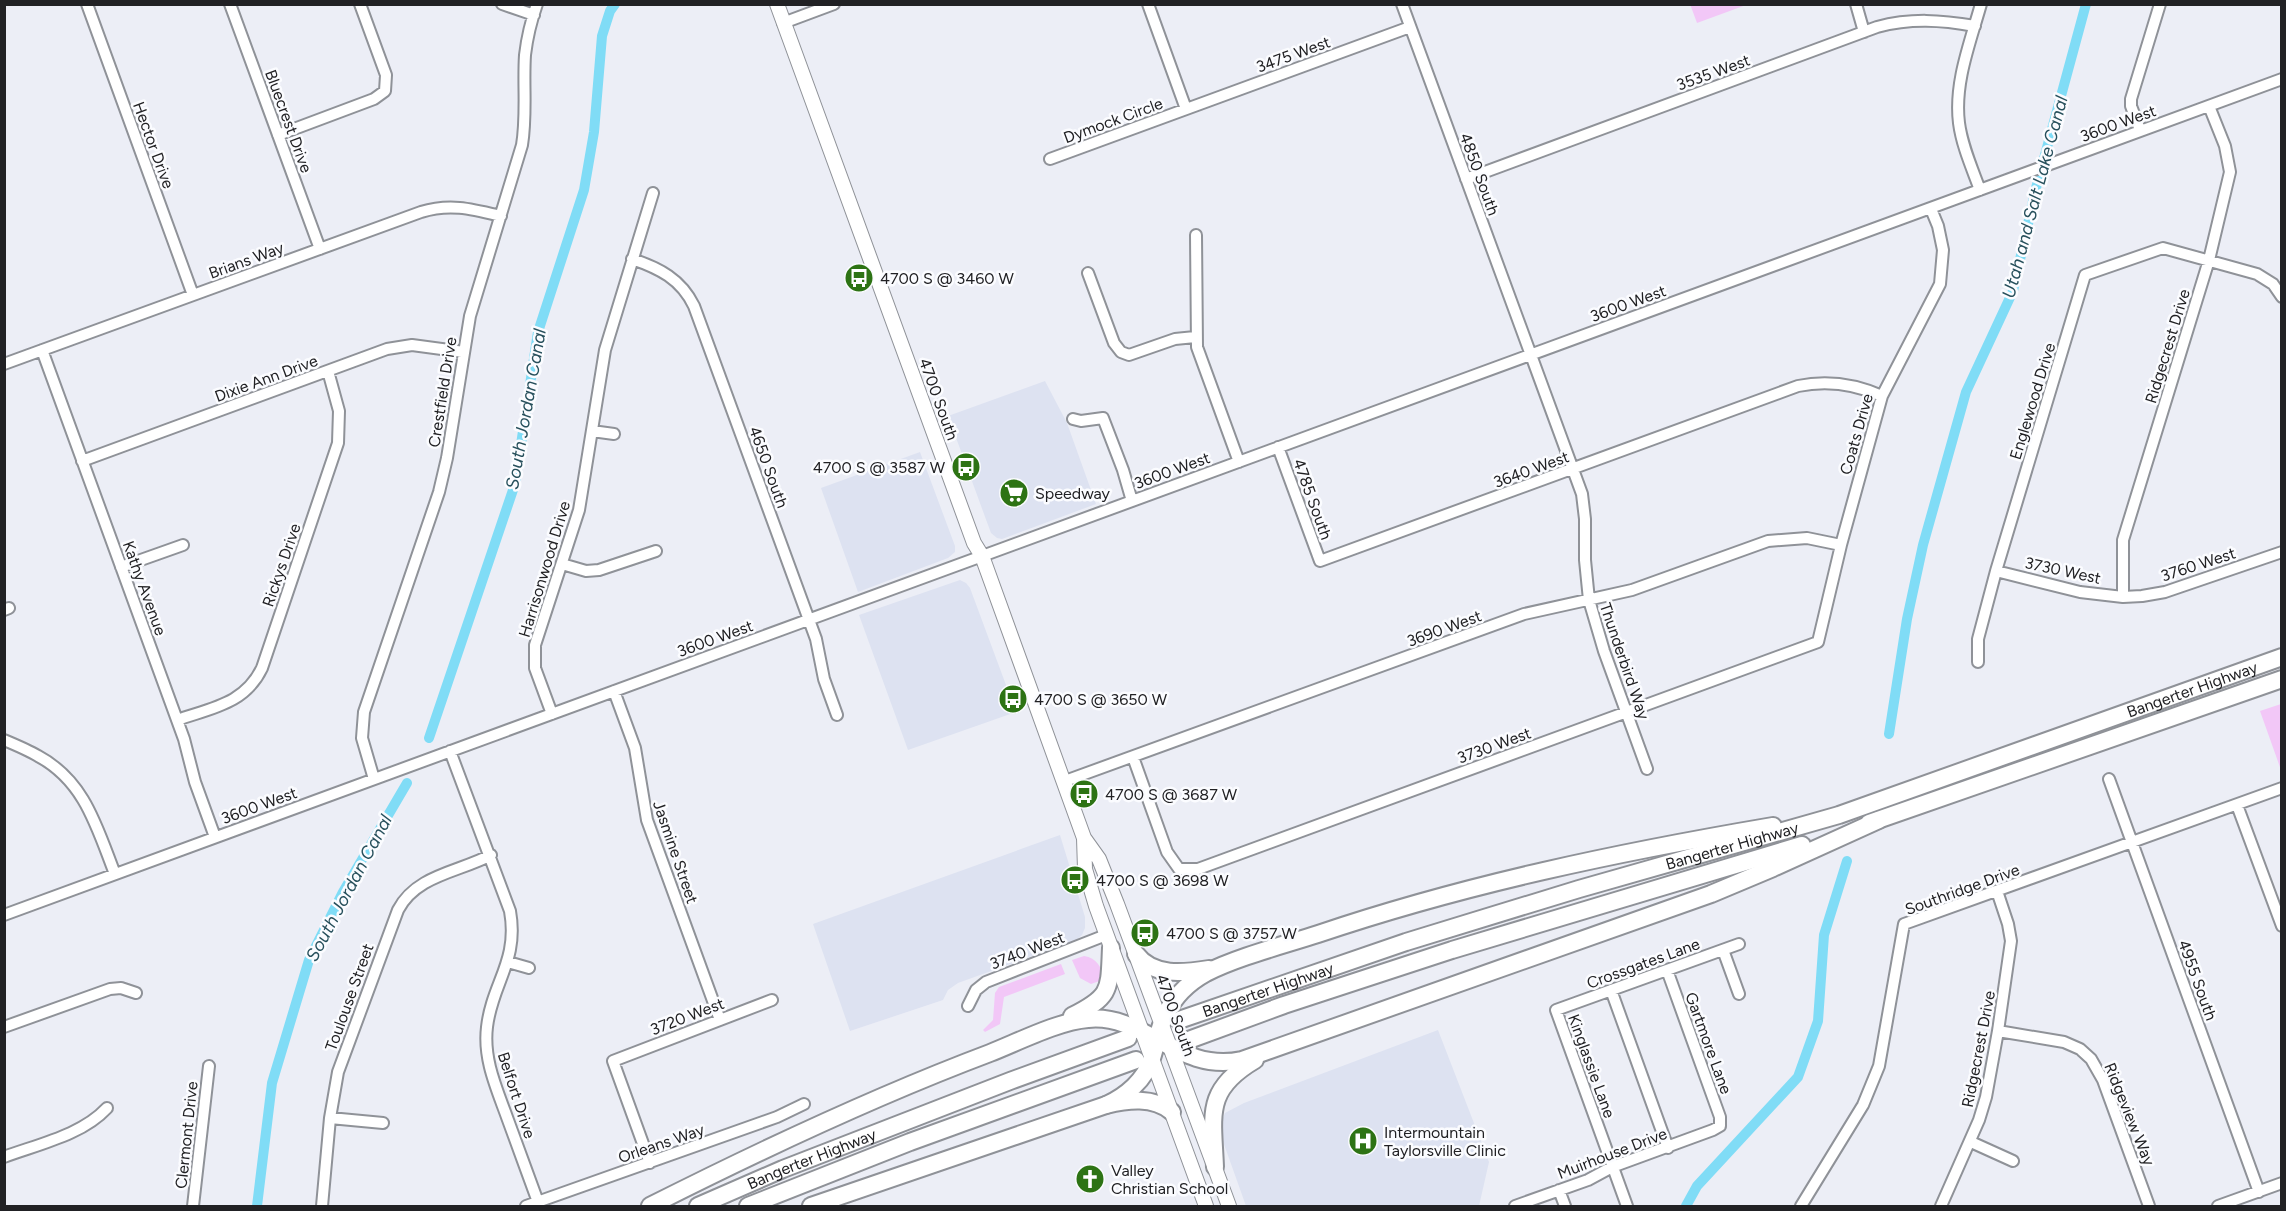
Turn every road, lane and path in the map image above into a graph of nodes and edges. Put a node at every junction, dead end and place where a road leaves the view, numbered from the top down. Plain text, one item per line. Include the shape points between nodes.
1 (87, 4) edge
2 (230, 4) edge
3 (360, 4) edge
4 (502, 4) edge
5 (777, 4) edge
6 (834, 4) edge
7 (1148, 4) edge
8 (1402, 4) edge
9 (1856, 4) edge
10 (1981, 4) edge
11 (2160, 4) edge
12 (535, 10) edge
13 (783, 23) junction
14 (1975, 26) junction
15 (1410, 27) junction
16 (1864, 32) junction
17 (2282, 79) edge
18 (2209, 106) junction
19 (1186, 109) junction
20 (2140, 130) junction
21 (278, 135) junction
22 (1050, 159) dead end
23 (1466, 179) junction
24 (1980, 190) junction
25 (653, 194) dead end
26 (1931, 209) junction
27 (501, 216) junction
28 (1196, 235) dead end
29 (320, 249) junction
30 (632, 260) junction
31 (2209, 260) junction
32 (1088, 273) dead end
33 (193, 295) junction
34 (2282, 297) edge
35 (1195, 337) junction
36 (42, 350) junction
37 (464, 352) junction
38 (1530, 355) junction
39 (4, 364) edge
40 (328, 371) junction
41 (1882, 396) junction
42 (1073, 419) dead end
43 (592, 431) junction
44 (614, 434) dead end
45 (1278, 447) junction
46 (82, 461) junction
47 (1239, 462) junction
48 (1572, 470) junction
49 (1132, 501) junction
50 (183, 545) dead end
51 (1841, 545) junction
52 (656, 551) dead end
53 (2282, 552) edge
54 (982, 556) junction
55 (1320, 561) joint
56 (562, 564) junction
57 (121, 567) junction
58 (1996, 571) junction
59 (2123, 597) junction
60 (1589, 600) junction
61 (809, 619) junction
62 (1818, 642) joint
63 (2282, 657) edge
64 (1978, 662) dead end
65 (2282, 679) edge
66 (614, 691) junction
67 (1626, 713) junction
68 (552, 714) junction
69 (837, 715) dead end
70 (177, 720) junction
71 (4, 740) edge
72 (450, 751) junction
73 (1133, 758) junction
74 (1647, 769) dead end
75 (374, 779) junction
76 (2109, 779) dead end
77 (1065, 782) junction
78 (2282, 788) edge
79 (2237, 805) junction
80 (1839, 815) junction
81 (1879, 820) junction
82 (215, 837) junction
83 (1084, 838) junction
84 (2132, 843) junction
85 (491, 855) junction
86 (115, 874) junction
87 (1997, 891) junction
88 (4, 915) edge
89 (2282, 926) edge
90 (1109, 942) junction
91 (1739, 944) dead end
92 (1722, 950) junction
93 (1136, 954) junction
94 (508, 962) junction
95 (1224, 966) junction
96 (529, 968) dead end
97 (1667, 970) junction
98 (1611, 990) junction
99 (136, 993) dead end
100 (1739, 994) dead end
101 (772, 1000) dead end
102 (968, 1006) dead end
103 (1556, 1010) joint
104 (720, 1020) junction
105 (1179, 1020) dead end
106 (1162, 1023) junction
107 (4, 1028) edge
108 (1998, 1031) junction
109 (1042, 1033) junction
110 (1157, 1040) junction
111 (1273, 1050) junction
112 (1144, 1059) junction
113 (209, 1066) dead end
114 (804, 1104) dead end
115 (1106, 1105) junction
116 (107, 1108) dead end
117 (1172, 1112) junction
118 (330, 1118) junction
119 (383, 1123) dead end
120 (1720, 1126) joint
121 (1971, 1142) junction
122 (1668, 1148) junction
123 (4, 1156) edge
124 (2013, 1161) dead end
125 (650, 1163) junction
126 (1215, 1167) junction
127 (1612, 1167) junction
128 (2282, 1184) edge
129 (1559, 1190) junction
130 (2259, 1192) junction
131 (538, 1202) junction
132 (193, 1206) edge
133 (322, 1206) edge
134 (526, 1206) edge
135 (650, 1206) edge
136 (699, 1206) edge
137 (748, 1206) edge
138 (811, 1206) edge
139 (1206, 1206) edge
140 (1229, 1206) edge
141 (1515, 1206) edge
142 (1565, 1206) edge
143 (1627, 1206) edge
144 (1801, 1206) edge
145 (1941, 1206) edge
146 (2149, 1206) edge
147 (2218, 1206) edge

1 - 33 street, Hector Drive
2 - 21 street, Bluecrest Drive
3 - 21 street via 386,75 385,91 374,99
4 - 12 street
5 - 13 main road, 4700 South
6 - 13 street
7 - 19 street
8 - 15 street, 4850 South
9 - 16 street
10 - 14 street
11 - 20 street via 2131,99
12 - 27 street, Crestfield Drive via 525,55 524,133
13 - 54 main road, 4700 South
14 - 16 street, 3535 West via 1916,20
14 - 24 street via 1961,76 1958,106 1965,150
15 - 19 street, 3475 West
15 - 23 street, 4850 South
16 - 23 street, 3535 West
17 - 18 street, 3600 West
18 - 20 street, 3600 West
18 - 31 street, Ridgecrest Drive via 2225,146 2230,172
19 - 22 street, Dymock Circle
20 - 24 street, 3600 West
21 - 29 street, Bluecrest Drive
23 - 38 street, 4850 South
24 - 26 street, 3600 West
25 - 30 street, Harrisonwood Drive
26 - 38 street, 3600 West
26 - 41 street, Coats Drive via 1943,250 1940,284
27 - 29 street, Brians Way via 463,207 435,208
27 - 37 street, Crestfield Drive via 470,316
28 - 35 street
29 - 33 street, Brians Way
30 - 43 street, Harrisonwood Drive via 608,339
30 - 61 street, 4650 South via 666,273 690,298
31 - 34 street via 2257,274 2273,284
31 - 58 street, Englewood Drive via 2163,248 2085,275
31 - 59 street, Ridgecrest Drive via 2123,540
32 - 35 street via 1121,352 1129,355 1175,339
33 - 36 street, Brians Way
35 - 47 street
36 - 39 street, Brians Way
36 - 46 street, Kathy Avenue
37 - 40 street, Dixie Ann Drive via 404,346
37 - 75 street, Crestfield Drive via 439,492 364,712 362,738
38 - 45 street, 3600 West
38 - 48 street, Thunderbird Way
40 - 46 street, Dixie Ann Drive
40 - 70 street, Rickys Drive via 339,411 338,443 262,668 252,686 237,698
41 - 48 street, 3640 West via 1847,385 1798,386
41 - 51 street, Coats Drive
42 - 49 street via 1103,418
43 - 44 street
43 - 56 street, Harrisonwood Drive via 579,510
45 - 47 street, 3600 West
45 - 55 street, 4785 South
46 - 57 street, Kathy Avenue
47 - 49 street, 3600 West
48 - 55 street, 3640 West
48 - 60 street, Thunderbird Way via 1582,494
49 - 54 street, 3600 West
50 - 57 street
51 - 60 street, 3690 West via 1807,538 1768,541 1646,585
51 - 62 street, Coats Drive
52 - 56 street via 599,570 586,571
53 - 59 street, 3760 West via 2165,592
54 - 61 street, 3600 West
54 - 77 main road, 4700 South
56 - 68 street, Harrisonwood Drive via 534,652
57 - 70 street, Kathy Avenue
58 - 59 street, 3730 West via 2080,592
58 - 64 street, Englewood Drive via 1978,639
60 - 67 street, Thunderbird Way
60 - 73 street, 3690 West via 1524,614
61 - 66 street, 3600 West
61 - 69 street, 4650 South
62 - 67 street, 3730 West
63 - 80 highway, Bangerter Highway
65 - 81 highway, Bangerter Highway
66 - 68 street, 3600 West
66 - 104 street, Jasmine Street via 635,748 648,820
67 - 73 street, 3730 West via 1198,869 1179,869 1167,852
67 - 74 street, Thunderbird Way
68 - 72 street, 3600 West
70 - 82 street, Kathy Avenue
71 - 86 street via 39,756 73,784 91,811
72 - 75 street, 3600 West
72 - 85 street, Belfort Drive
73 - 77 street, 3690 West
75 - 82 street, 3600 West
76 - 84 street, 4955 South
77 - 83 main road, 4700 South
78 - 79 street, Southridge Drive
79 - 84 street, Southridge Drive
79 - 89 street
80 - 95 highway via 1657,847 1471,889 1376,915
80 - 105 highway, Bangerter Highway via 1417,938
81 - 110 highway, Bangerter Highway
81 - 111 highway via 1711,894
82 - 86 street, 3600 West
83 - 90 main road, 4700 South via 1087,880
83 - 93 main road, 4700 South via 1102,867
84 - 87 street, Southridge Drive
84 - 130 street, 4955 South
85 - 94 street, Belfort Drive via 512,919
85 - 118 street, Toulouse Street via 423,883 401,904 344,1049
86 - 88 street, 3600 West
87 - 108 street, Ridgecrest Drive via 2011,941
87 - 144 street, Southridge Drive via 1904,924 1880,1066 1863,1105
90 - 102 street, 3740 West via 986,982 976,990
90 - 109 highway via 1108,985 1100,1000
90 - 110 main road, 4700 South
91 - 92 street, Crossgates Lane
92 - 97 street, Crossgates Lane
92 - 100 street
93 - 95 highway via 1145,964 1160,970 1193,971
93 - 106 main road, 4700 South
94 - 96 street
94 - 131 street, Belfort Drive via 489,1017 487,1057
95 - 106 highway via 1182,991
97 - 98 street, Crossgates Lane
97 - 120 street, Gartmore Lane
98 - 103 street, Crossgates Lane
98 - 122 street
99 - 107 street via 110,989
101 - 104 street, 3720 West
103 - 127 street, Kinglassie Lane
104 - 125 street, 3720 West via 613,1060
106 - 110 highway
108 - 121 street, Ridgecrest Drive via 1986,1096
108 - 146 street, Ridgeview Way via 2064,1042 2091,1059 2103,1080
109 - 110 highway via 1096,1018 1121,1022
109 - 135 highway via 849,1110
110 - 111 highway via 1196,1059 1215,1062 1233,1062
110 - 112 highway
110 - 126 main road, 4700 South
110 - 136 highway, Bangerter Highway via 1010,1081 783,1169
111 - 126 highway via 1240,1070 1218,1095 1213,1109
112 - 115 highway via 1143,1076
112 - 117 main road
112 - 137 highway, Bangerter Highway via 910,1142
113 - 132 street, Clermont Drive
114 - 125 street, Orleans Way
115 - 117 highway via 1152,1102
115 - 138 highway
116 - 123 street via 83,1127
117 - 139 main road
118 - 119 street
118 - 133 street, Toulouse Street
120 - 122 street, Muirhouse Drive
121 - 124 street
121 - 145 street, Ridgecrest Drive
122 - 127 street, Muirhouse Drive
125 - 131 street, Orleans Way
126 - 140 main road, 4700 South
127 - 129 street, Muirhouse Drive
127 - 143 street, Kinglassie Lane
128 - 130 street
129 - 141 street, Muirhouse Drive
129 - 142 street
130 - 147 street
131 - 134 street, Orleans Way

